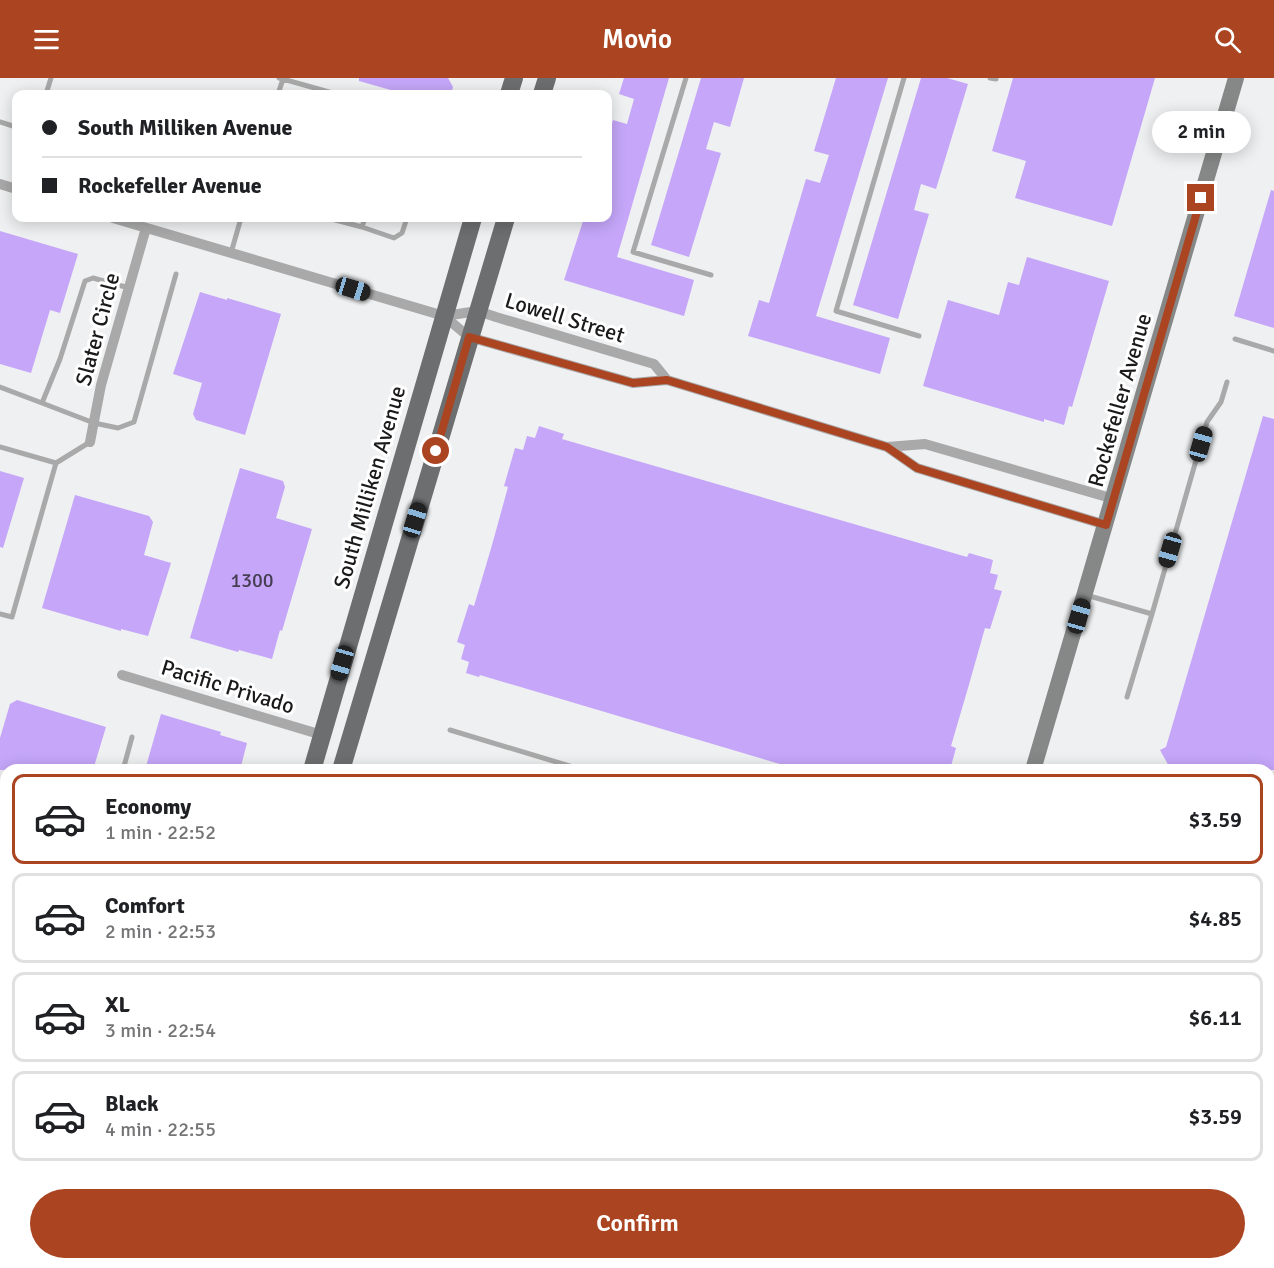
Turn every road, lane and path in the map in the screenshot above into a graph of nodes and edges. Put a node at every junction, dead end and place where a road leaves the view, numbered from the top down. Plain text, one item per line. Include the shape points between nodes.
1 (686, 78) edge
2 (904, 78) edge
3 (1236, 78) edge
4 (281, 79) edge
5 (321, 90) edge
6 (126, 222) edge
7 (241, 222) edge
8 (343, 222) edge
9 (364, 222) edge
10 (406, 222) edge
11 (472, 222) edge
12 (505, 222) edge
13 (362, 227) junction
14 (146, 228) junction
15 (231, 253) junction
16 (176, 274) dead end
17 (711, 275) dead end
18 (129, 288) junction
19 (478, 311) junction
20 (444, 316) junction
21 (919, 336) dead end
22 (469, 337) junction
23 (1235, 339) dead end
24 (1274, 351) edge
25 (667, 380) junction
26 (1227, 382) dead end
27 (0, 387) edge
28 (42, 403) junction
29 (94, 423) junction
30 (90, 442) joint
31 (0, 447) edge
32 (887, 447) junction
33 (56, 463) junction
34 (1114, 499) junction
35 (1106, 525) junction
36 (1085, 595) junction
37 (0, 614) edge
38 (1152, 614) junction
39 (122, 675) dead end
40 (1127, 697) dead end
41 (450, 730) dead end
42 (322, 735) junction
43 (132, 737) dead end
44 (125, 764) edge
45 (314, 764) edge
46 (343, 764) edge
47 (563, 764) edge
48 (1035, 764) edge

1 - 17 lane via 633,252
2 - 21 lane via 836,311
3 - 34 street, Rockefeller Avenue
4 - 5 lane
6 - 14 street, Lowell Street
7 - 15 lane
8 - 13 lane
9 - 13 lane
10 - 13 lane via 402,233 394,238
11 - 20 main road, South Milliken Avenue
12 - 19 main road
14 - 15 street, Lowell Street
14 - 18 street, Slater Circle
15 - 20 street, Lowell Street
16 - 29 lane via 134,422 118,428
18 - 28 lane via 93,278 86,281
18 - 29 street, Slater Circle via 100,385
19 - 20 street, Lowell Street
19 - 22 main road
19 - 25 street, Lowell Street via 654,364
20 - 22 street, Lowell Street
20 - 42 main road, South Milliken Avenue
22 - 25 street, Lowell Street via 633,383
22 - 46 main road
23 - 24 lane
25 - 32 street, Lowell Street
26 - 38 lane via 1221,402 1207,422
27 - 28 lane
28 - 29 lane
29 - 30 street, Slater Circle
30 - 33 lane
31 - 33 lane
32 - 34 street, Lowell Street via 925,444
32 - 35 street, Lowell Street via 917,468
33 - 37 lane via 12,617
34 - 35 street, Rockefeller Avenue
35 - 36 street, Rockefeller Avenue
36 - 38 lane
36 - 48 street, Rockefeller Avenue
38 - 40 lane
39 - 42 street, Pacific Privado
41 - 47 lane
42 - 45 main road, South Milliken Avenue
43 - 44 lane

